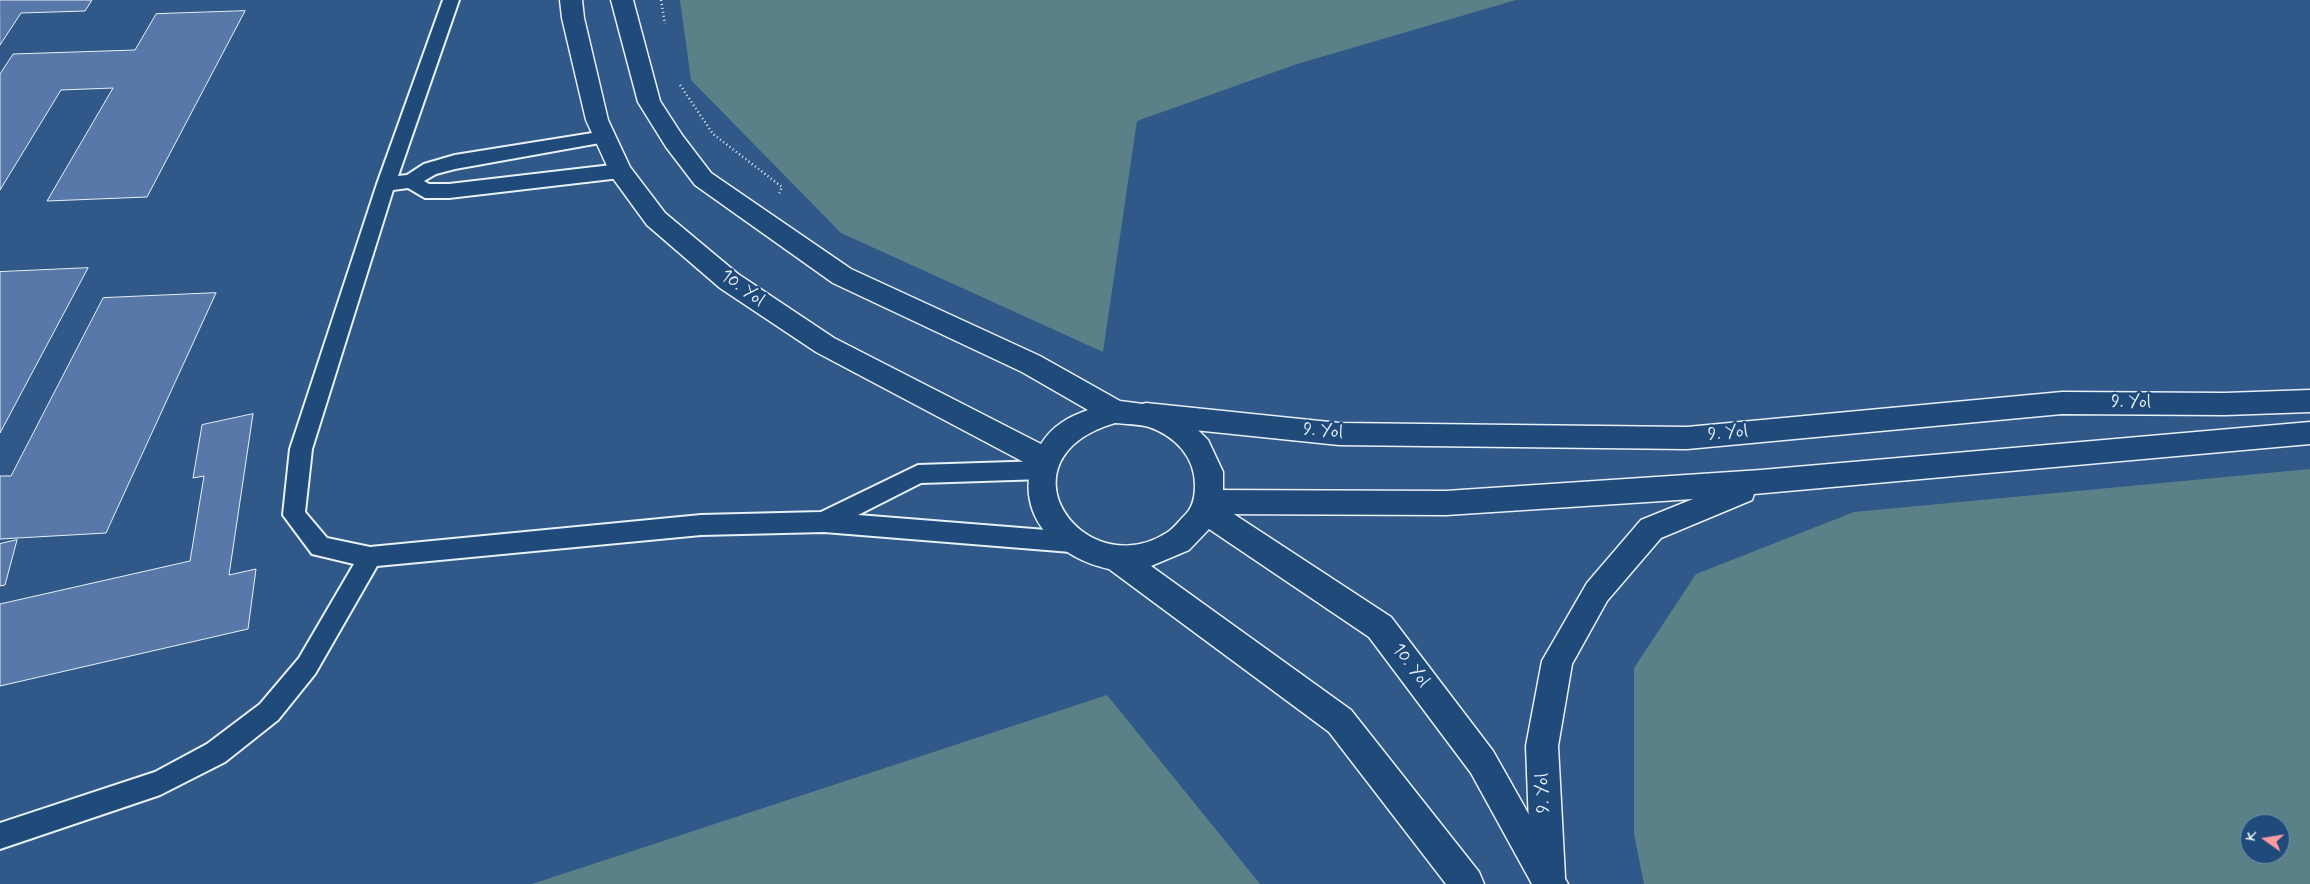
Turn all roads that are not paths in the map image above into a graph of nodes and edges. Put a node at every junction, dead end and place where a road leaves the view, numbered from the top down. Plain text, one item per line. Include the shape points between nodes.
1 (451, 0) edge
2 (572, 0) edge
3 (622, 0) edge
4 (605, 138) junction
5 (620, 172) junction
6 (412, 182) junction
7 (386, 184) junction
8 (2310, 401) edge
9 (1115, 412) junction
10 (1146, 414) junction
11 (2310, 433) edge
12 (1045, 465) junction
13 (1761, 482) junction
14 (1207, 506) junction
15 (824, 522) junction
16 (1071, 542) junction
17 (370, 557) junction
18 (1117, 558) junction
19 (0, 836) edge
20 (1549, 881) edge
21 (1467, 884) edge

1 - 7 lane
2 - 4 street, 10. Yol via 573,18
3 - 9 street via 649,102 703,179 842,276 1031,364
4 - 5 street, 10. Yol
4 - 6 lane via 455,162 430,169
5 - 6 lane via 449,191 425,191
5 - 12 street, 10. Yol via 656,220 729,281 825,345
6 - 7 lane
7 - 17 lane via 301,449 294,515 320,547
8 - 10 street, 9. Yol via 2225,404 2062,402 1687,438 1338,434
9 - 10 street
9 - 12 street via 1074,428 1057,443
10 - 14 street via 1170,422 1191,437 1205,456 1210,479
11 - 13 street, 9. Yol
12 - 15 lane via 918,474
12 - 16 street via 1041,489 1045,509 1055,527
13 - 14 street, 9. Yol via 1446,502
13 - 20 street, 9. Yol via 1651,529 1597,592 1557,661 1542,746
14 - 18 street via 1191,531 1170,547 1144,556
14 - 20 street, 10. Yol via 1380,627 1482,762
15 - 16 lane
15 - 17 lane via 701,525
16 - 18 street via 1093,553
17 - 19 lane via 307,666 269,712 216,753 160,783
18 - 21 street via 1340,721

